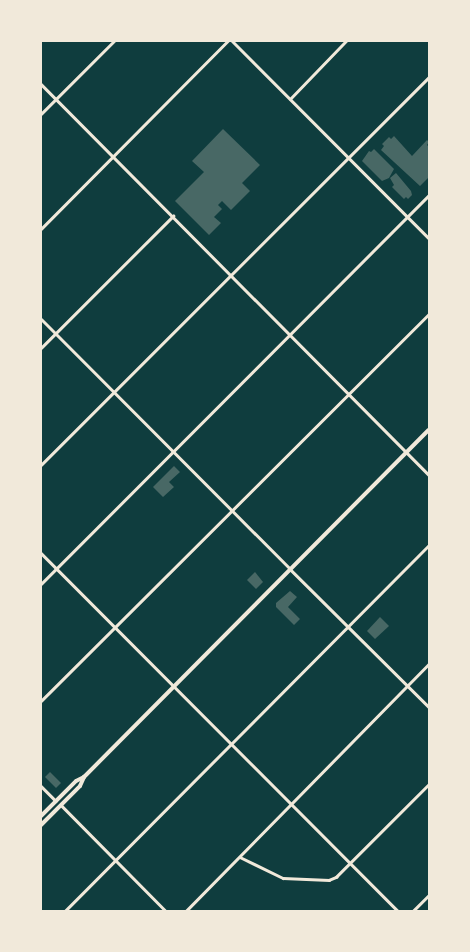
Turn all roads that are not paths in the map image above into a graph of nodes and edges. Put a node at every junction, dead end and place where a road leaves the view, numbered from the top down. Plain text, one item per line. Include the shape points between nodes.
1 (114, 41) edge
2 (228, 41) edge
3 (232, 41) edge
4 (346, 41) edge
5 (429, 77) edge
6 (41, 84) edge
7 (57, 99) junction
8 (290, 99) junction
9 (41, 114) edge
10 (114, 156) junction
11 (348, 158) junction
12 (429, 195) edge
13 (173, 216) junction
14 (407, 217) junction
15 (41, 230) edge
16 (429, 239) edge
17 (232, 275) junction
18 (429, 314) edge
19 (41, 319) edge
20 (56, 334) junction
21 (290, 334) junction
22 (41, 348) edge
23 (114, 392) junction
24 (348, 394) junction
25 (429, 430) edge
26 (172, 452) junction
27 (406, 453) junction
28 (41, 466) edge
29 (429, 475) edge
30 (231, 510) junction
31 (429, 544) edge
32 (41, 554) edge
33 (56, 569) junction
34 (290, 569) junction
35 (41, 584) edge
36 (347, 626) junction
37 (115, 628) junction
38 (429, 664) edge
39 (407, 686) junction
40 (173, 687) junction
41 (41, 701) edge
42 (429, 707) edge
43 (231, 744) junction
44 (84, 777) junction
45 (429, 784) edge
46 (41, 786) edge
47 (56, 800) junction
48 (61, 805) junction
49 (292, 805) junction
50 (41, 816) edge
51 (41, 825) edge
52 (240, 857) junction
53 (115, 860) junction
54 (350, 863) junction
55 (429, 895) edge
56 (65, 911) edge
57 (166, 911) edge
58 (186, 911) edge
59 (398, 911) edge
60 (413, 911) edge

1 - 7 street
2 - 10 street
3 - 8 street
4 - 8 street
5 - 11 street
6 - 7 street
7 - 9 street
7 - 10 street
8 - 11 street
10 - 13 street
10 - 15 street
11 - 14 street
11 - 17 street
12 - 14 street
13 - 17 street
13 - 20 street
14 - 16 street
14 - 21 street
17 - 21 street
17 - 23 street
18 - 24 street
19 - 20 street
20 - 22 street
20 - 23 street
21 - 24 street
21 - 26 street
23 - 26 street
23 - 28 street
24 - 27 street
24 - 30 street
25 - 27 main road
26 - 30 street
26 - 33 street
27 - 29 street
27 - 34 main road
30 - 34 street
30 - 37 street
31 - 36 street
32 - 33 street
33 - 35 street
33 - 37 street
34 - 36 street
34 - 40 main road
36 - 39 street
36 - 43 street
37 - 40 street
37 - 41 street
38 - 39 street
39 - 42 street
39 - 49 street
40 - 43 street
40 - 44 main road
43 - 49 street
43 - 53 street
44 - 47 main road
44 - 48 main road via 80,786
45 - 54 street
46 - 47 street
47 - 50 main road
48 - 51 main road
48 - 53 street
49 - 52 street
49 - 54 street
52 - 54 street via 273,875 310,880 329,880
52 - 58 street
53 - 56 street
53 - 57 street
54 - 59 street
55 - 60 street

